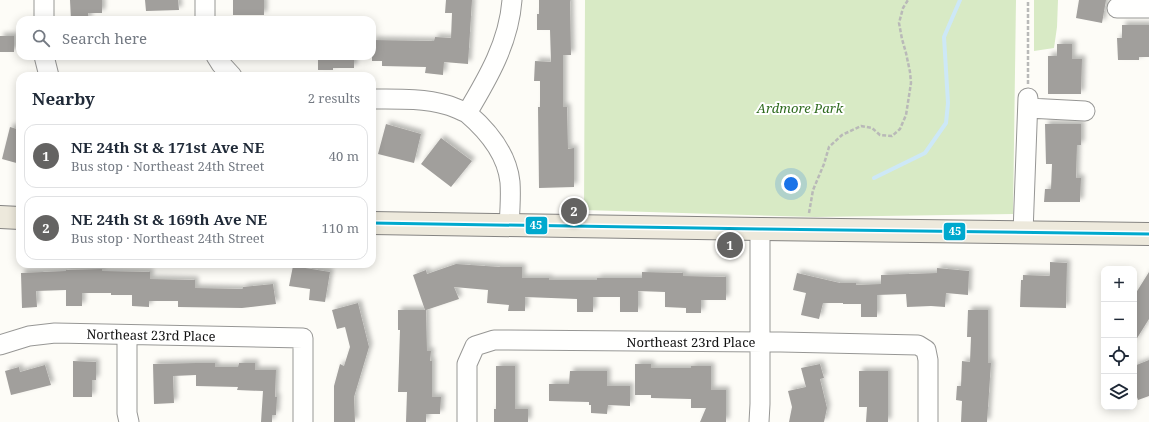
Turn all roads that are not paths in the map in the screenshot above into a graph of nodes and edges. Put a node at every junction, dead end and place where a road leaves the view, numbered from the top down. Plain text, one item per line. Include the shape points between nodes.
1 (44, 0) edge
2 (205, 0) edge
3 (512, 0) edge
4 (1117, 8) dead end
5 (1149, 8) edge
6 (44, 16) edge
7 (205, 16) edge
8 (45, 60) edge
9 (218, 60) edge
10 (48, 72) edge
11 (228, 72) edge
12 (376, 99) edge
13 (1085, 110) dead end
14 (467, 113) junction
15 (0, 217) edge
16 (16, 218) edge
17 (376, 223) edge
18 (509, 225) junction
19 (760, 229) junction
20 (1023, 232) junction
21 (1149, 234) edge
22 (127, 335) junction
23 (760, 342) junction
24 (0, 345) edge
25 (129, 422) edge
26 (303, 422) edge
27 (467, 422) edge
28 (759, 422) edge
29 (928, 422) edge

1 - 6 street
2 - 7 street
3 - 14 street via 511,15 500,49
4 - 5 street
8 - 10 street
9 - 11 street
12 - 14 street via 428,101 446,104
13 - 20 street via 1028,103
14 - 18 street via 490,137 508,168
15 - 16 main road
17 - 18 main road
18 - 19 main road
19 - 20 main road
19 - 23 street
20 - 21 main road
22 - 24 street, Northeast 23rd Place via 55,333 29,336
22 - 25 street
22 - 26 street, Northeast 23rd Place via 304,338
23 - 27 street, Northeast 23rd Place via 470,340 467,364
23 - 28 street
23 - 29 street, Northeast 23rd Place via 931,346 928,366

